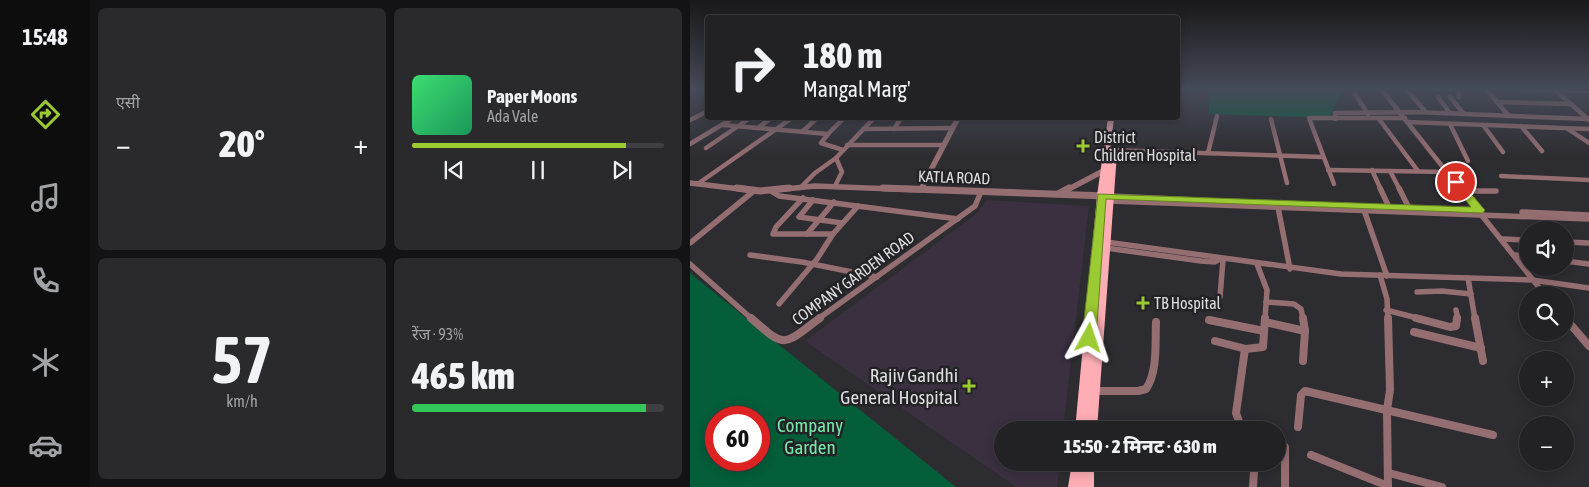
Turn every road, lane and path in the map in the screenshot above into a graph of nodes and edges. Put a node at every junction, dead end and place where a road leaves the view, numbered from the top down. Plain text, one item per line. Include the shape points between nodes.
1 (705, 112) edge
2 (1399, 112) junction
3 (1426, 112) joint
4 (1507, 112) edge
5 (1450, 113) joint
6 (1368, 114) joint
7 (1464, 114) joint
8 (1217, 116) dead end
9 (1510, 116) junction
10 (1271, 119) dead end
11 (1335, 119) junction
12 (1379, 119) junction
13 (690, 120) edge
14 (730, 120) edge
15 (747, 120) edge
16 (768, 120) edge
17 (789, 120) edge
18 (815, 120) edge
19 (842, 120) edge
20 (872, 120) edge
21 (900, 120) edge
22 (957, 120) edge
23 (1111, 120) edge
24 (1116, 120) edge
25 (1406, 120) junction
26 (1589, 120) edge
27 (1450, 124) junction
28 (723, 125) junction
29 (1483, 125) junction
30 (1521, 126) junction
31 (738, 127) junction
32 (758, 128) junction
33 (952, 128) junction
34 (1567, 128) junction
35 (863, 129) junction
36 (894, 129) junction
37 (1589, 129) edge
38 (776, 130) junction
39 (803, 131) junction
40 (828, 134) junction
41 (1589, 143) edge
42 (690, 144) edge
43 (848, 145) junction
44 (943, 145) junction
45 (706, 148) dead end
46 (842, 150) junction
47 (1110, 150) junction
48 (1542, 151) dead end
49 (1503, 152) dead end
50 (1208, 153) junction
51 (1281, 155) junction
52 (1323, 157) junction
53 (836, 158) junction
54 (1468, 161) dead end
55 (1105, 170) junction
56 (1328, 170) junction
57 (1372, 170) junction
58 (1390, 171) junction
59 (1418, 171) junction
60 (1448, 172) junction
61 (1501, 176) dead end
62 (1589, 180) edge
63 (690, 183) edge
64 (1287, 183) dead end
65 (699, 184) junction
66 (1334, 184) dead end
67 (835, 186) junction
68 (799, 187) junction
69 (843, 189) junction
70 (755, 190) junction
71 (771, 190) junction
72 (924, 191) junction
73 (1464, 191) junction
74 (1496, 191) dead end
75 (981, 193) junction
76 (1055, 195) junction
77 (803, 198) junction
78 (1106, 198) junction
79 (813, 200) junction
80 (1168, 201) junction
81 (834, 202) junction
82 (858, 206) junction
83 (1278, 207) junction
84 (1389, 207) junction
85 (1409, 208) junction
86 (1364, 210) junction
87 (1481, 212) junction
88 (1589, 215) edge
89 (958, 219) junction
90 (1589, 219) edge
91 (819, 220) junction
92 (842, 223) junction
93 (807, 234) junction
94 (833, 234) junction
95 (1502, 239) junction
96 (1519, 240) edge
97 (1574, 242) edge
98 (690, 243) edge
99 (1589, 243) edge
100 (1106, 245) junction
101 (750, 255) dead end
102 (1514, 255) junction
103 (1519, 255) edge
104 (1222, 260) junction
105 (1574, 262) edge
106 (690, 264) edge
107 (1257, 264) junction
108 (1589, 264) edge
109 (812, 266) junction
110 (1290, 269) junction
111 (1383, 276) junction
112 (877, 278) junction
113 (1468, 278) junction
114 (1532, 280) junction
115 (1537, 286) edge
116 (1589, 288) edge
117 (1417, 292) dead end
118 (1471, 294) junction
119 (1220, 297) dead end
120 (1266, 302) junction
121 (779, 304) dead end
122 (1386, 310) junction
123 (1456, 310) dead end
124 (1209, 320) dead end
125 (1156, 322) dead end
126 (1265, 322) junction
127 (1574, 328) edge
128 (1305, 331) junction
129 (1264, 332) junction
130 (1414, 332) dead end
131 (1215, 340) dead end
132 (1589, 346) edge
133 (1481, 348) junction
134 (1245, 349) junction
135 (1304, 361) dead end
136 (1483, 361) dead end
137 (1094, 391) junction
138 (1387, 410) junction
139 (1082, 421) edge
140 (1092, 421) edge
141 (1239, 421) edge
142 (1298, 427) dead end
143 (1493, 435) dead end
144 (1311, 455) dead end
145 (1077, 471) edge
146 (1087, 471) edge
147 (1254, 471) dead end
148 (1285, 471) edge
149 (1389, 473) junction
150 (1075, 487) edge
151 (1086, 487) edge
152 (1253, 487) edge
153 (1285, 487) edge
154 (1388, 487) edge
155 (1442, 487) edge

1 - 13 street
2 - 3 street
2 - 6 street
2 - 25 street
3 - 5 street
4 - 9 street
5 - 7 street
6 - 11 street via 1335,113
7 - 9 street
8 - 50 street
9 - 26 street
10 - 51 street
11 - 12 street
11 - 52 street via 1309,118
12 - 25 street
12 - 59 street
14 - 28 street
15 - 31 street
16 - 32 street
17 - 38 street
18 - 39 street
19 - 40 street
20 - 35 street
21 - 36 street
22 - 33 street
23 - 47 main road
24 - 47 main road
25 - 27 street
25 - 60 street
27 - 29 street
27 - 54 street
28 - 31 street
28 - 42 street
29 - 30 street
29 - 49 street
30 - 34 street
30 - 48 street
31 - 32 street
31 - 45 street
32 - 38 street
33 - 36 street
33 - 44 street
34 - 37 street
34 - 41 street
35 - 36 street
35 - 43 street
38 - 39 street
38 - 65 street
39 - 40 street
40 - 46 street via 821,143
43 - 44 street
43 - 46 street
44 - 72 street
46 - 53 street
47 - 50 street
47 - 55 main road
47 - 78 main road
50 - 51 street
51 - 52 street
51 - 64 street
52 - 56 street
53 - 67 street via 842,172
53 - 68 street
55 - 76 street
55 - 78 main road
56 - 57 street
56 - 66 street
57 - 58 street
57 - 84 street
58 - 59 street
58 - 85 street
59 - 60 street
60 - 73 street
61 - 62 street
63 - 65 street, KATLA ROAD
65 - 70 street, KATLA ROAD
67 - 68 street, KATLA ROAD
67 - 69 street, KATLA ROAD
68 - 69 street, KATLA ROAD
68 - 71 street, KATLA ROAD
69 - 72 street, KATLA ROAD
70 - 71 street, KATLA ROAD
70 - 98 street
71 - 77 street via 779,196
72 - 75 street, KATLA ROAD
73 - 74 street
73 - 87 street
75 - 76 street, KATLA ROAD
75 - 78 street, KATLA ROAD
75 - 89 street, COMPANY GARDEN ROAD via 975,206
76 - 78 street, KATLA ROAD
77 - 79 street
77 - 93 street via 773,234
78 - 80 street
78 - 100 main road
78 - 139 main road
79 - 81 street
79 - 91 street via 799,217
80 - 83 street
80 - 84 street
81 - 82 street
81 - 91 street
82 - 89 street
82 - 92 street
83 - 86 street
83 - 110 street
84 - 85 street
85 - 87 street
86 - 87 street
86 - 111 street
87 - 88 street
87 - 90 street
87 - 95 street
89 - 112 street, COMPANY GARDEN ROAD
91 - 92 street
91 - 93 street
92 - 94 street
93 - 94 street
94 - 109 street
95 - 96 street
95 - 102 street
97 - 99 street
100 - 104 street via 1207,261
100 - 137 main road
101 - 109 street
102 - 103 street
102 - 114 street
104 - 107 street
104 - 119 street
105 - 108 street
106 - 112 street, COMPANY GARDEN ROAD via 771,336 782,341 796,336
107 - 110 street
107 - 120 street via 1267,290
109 - 112 street
109 - 121 street
110 - 111 street
111 - 113 street
111 - 122 street
113 - 114 street
113 - 118 street
114 - 115 street
114 - 116 street
117 - 118 street
118 - 133 street
120 - 126 street
120 - 128 street via 1298,306
122 - 123 street via 1450,327 1458,322
122 - 138 street via 1390,390
124 - 129 street
125 - 137 street via 1153,368 1148,387 1138,391
126 - 128 street
126 - 129 street
127 - 132 street
128 - 135 street
129 - 134 street via 1263,347
130 - 133 street
131 - 134 street
133 - 136 street
134 - 141 street via 1236,413
137 - 140 main road
138 - 142 street via 1305,391 1301,395
138 - 143 street
138 - 149 street
144 - 154 street
145 - 150 main road
146 - 151 main road
147 - 152 street
148 - 153 street
149 - 154 street
149 - 155 street

